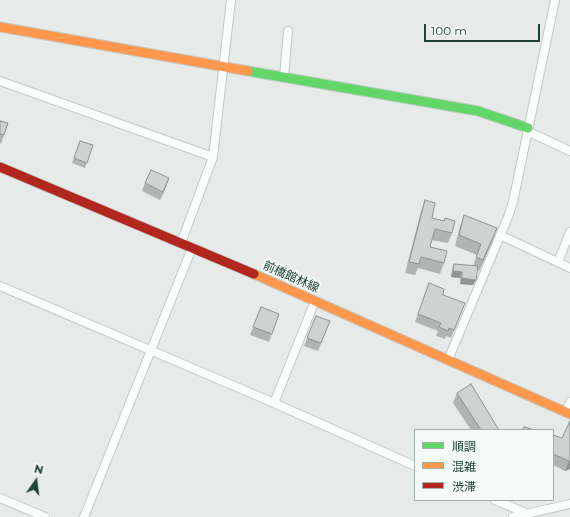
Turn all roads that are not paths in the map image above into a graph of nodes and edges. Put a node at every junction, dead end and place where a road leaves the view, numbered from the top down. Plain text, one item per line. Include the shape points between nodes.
1 (231, 0) edge
2 (555, 0) edge
3 (0, 27) edge
4 (288, 31) dead end
5 (223, 67) junction
6 (284, 77) junction
7 (0, 81) edge
8 (528, 130) junction
9 (570, 151) edge
10 (213, 157) junction
11 (0, 167) edge
12 (570, 232) edge
13 (500, 235) junction
14 (181, 243) junction
15 (192, 248) junction
16 (558, 262) junction
17 (570, 268) edge
18 (0, 286) edge
19 (315, 301) junction
20 (152, 352) junction
21 (448, 360) junction
22 (570, 402) edge
23 (274, 403) junction
24 (568, 413) edge
25 (414, 466) edge
26 (0, 498) edge
27 (498, 501) edge
28 (570, 504) edge
29 (532, 515) edge
30 (44, 517) edge
31 (84, 517) edge
32 (513, 517) edge

1 - 5 street
2 - 8 street
3 - 5 main road
4 - 6 street
5 - 6 main road
5 - 10 street
6 - 8 main road via 478,111
7 - 10 street
8 - 9 street
8 - 13 street via 513,202
10 - 14 street
11 - 14 main road, 前橋館林線
12 - 16 street
13 - 16 street
13 - 21 street
14 - 15 main road, 前橋館林線
15 - 19 main road, 前橋館林線
15 - 20 street
16 - 17 street
18 - 20 street
19 - 21 main road, 前橋館林線
19 - 23 street
20 - 23 street
20 - 31 street
21 - 24 main road, 前橋館林線
22 - 24 street
23 - 25 street
26 - 30 street
27 - 29 street
28 - 29 street
29 - 32 street

